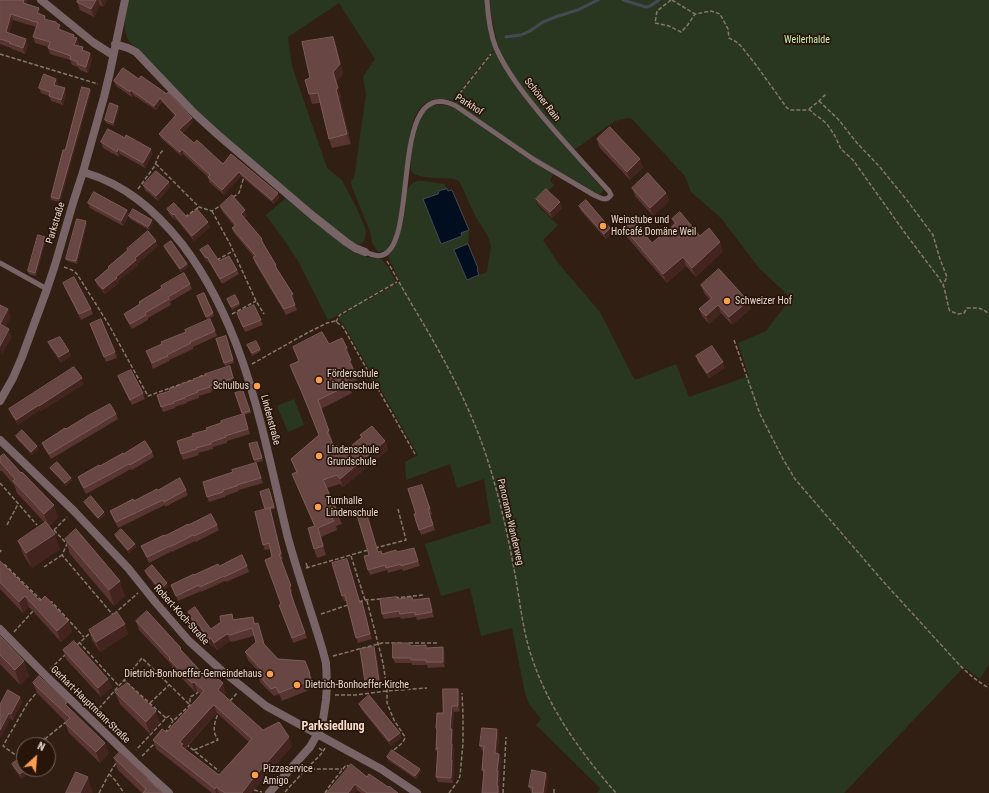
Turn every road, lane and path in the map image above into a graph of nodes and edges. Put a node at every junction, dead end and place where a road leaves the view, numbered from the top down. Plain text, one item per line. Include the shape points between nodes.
1 (41, 0) edge
2 (125, 0) edge
3 (487, 0) edge
4 (671, 0) edge
5 (695, 14) junction
6 (115, 44) junction
7 (0, 54) edge
8 (490, 55) dead end
9 (113, 56) junction
10 (106, 86) junction
11 (826, 94) dead end
12 (819, 101) junction
13 (452, 104) junction
14 (808, 110) junction
15 (164, 149) dead end
16 (156, 164) junction
17 (83, 172) junction
18 (243, 180) edge
19 (133, 196) junction
20 (610, 196) joint
21 (233, 198) edge
22 (221, 205) edge
23 (199, 207) junction
24 (212, 211) junction
25 (182, 219) edge
26 (233, 251) junction
27 (365, 252) joint
28 (382, 255) junction
29 (216, 260) edge
30 (0, 263) edge
31 (55, 265) junction
32 (398, 282) junction
33 (943, 285) junction
34 (47, 289) junction
35 (256, 301) junction
36 (264, 314) dead end
37 (989, 314) edge
38 (225, 317) junction
39 (336, 322) junction
40 (734, 340) dead end
41 (245, 367) junction
42 (209, 374) edge
43 (0, 401) edge
44 (0, 440) edge
45 (415, 454) dead end
46 (0, 483) edge
47 (18, 504) junction
48 (398, 509) dead end
49 (74, 510) junction
50 (7, 525) dead end
51 (37, 525) dead end
52 (62, 555) junction
53 (351, 556) junction
54 (306, 563) dead end
55 (0, 566) edge
56 (44, 567) dead end
57 (308, 568) junction
58 (298, 571) junction
59 (144, 588) junction
60 (423, 595) dead end
61 (391, 598) edge
62 (385, 599) edge
63 (42, 600) edge
64 (366, 600) junction
65 (47, 602) edge
66 (32, 611) edge
67 (312, 618) junction
68 (0, 629) edge
69 (90, 633) edge
70 (84, 637) junction
71 (9, 638) junction
72 (79, 642) junction
73 (437, 643) dead end
74 (379, 644) junction
75 (74, 647) edge
76 (69, 652) edge
77 (325, 657) junction
78 (44, 674) junction
79 (124, 680) junction
80 (169, 685) junction
81 (119, 686) junction
82 (242, 687) junction
83 (427, 688) dead end
84 (989, 688) edge
85 (200, 689) edge
86 (38, 690) edge
87 (387, 691) junction
88 (462, 693) dead end
89 (327, 695) junction
90 (150, 703) junction
91 (190, 705) junction
92 (226, 705) edge
93 (222, 710) edge
94 (90, 718) junction
95 (166, 718) junction
96 (67, 721) edge
97 (173, 721) junction
98 (318, 734) junction
99 (162, 735) edge
100 (48, 737) edge
101 (506, 737) dead end
102 (157, 741) edge
103 (329, 741) junction
104 (183, 742) edge
105 (194, 750) junction
106 (392, 752) edge
107 (126, 754) junction
108 (16, 755) edge
109 (136, 763) junction
110 (351, 768) edge
111 (307, 769) junction
112 (342, 770) junction
113 (218, 771) dead end
114 (109, 774) junction
115 (554, 788) dead end
116 (254, 790) dead end
117 (285, 792) edge
118 (99, 793) edge
119 (124, 793) edge
120 (169, 793) edge
121 (265, 793) edge
122 (269, 793) edge
123 (325, 793) edge
124 (417, 793) edge
125 (449, 793) edge
126 (503, 793) edge
127 (554, 793) edge
128 (616, 793) edge

1 - 9 street
2 - 6 street, Parkstraße
3 - 20 lane, Schöner Rain via 494,42 515,81 560,137 611,193
4 - 5 path
4 - 5 path via 657,10 655,23 681,32
5 - 14 path via 711,11 720,14 728,29 729,38 741,46 787,108
6 - 9 street, Parkstraße
6 - 27 street via 136,52 194,113 222,138 313,216
7 - 10 path
8 - 13 path
9 - 10 street, Parkstraße
10 - 17 street, Parkstraße
11 - 12 path
12 - 14 path
12 - 33 path via 879,166 932,236 948,276
13 - 20 lane, Parkhof via 570,182 600,198 606,199
13 - 28 lane, Parkhof via 442,102 429,105 417,120 411,142 396,240 393,247
14 - 33 path via 827,124 841,148 853,160
15 - 16 path
16 - 19 path
16 - 23 path
17 - 19 street, Lindenstraße via 107,180
17 - 31 street, Parkstraße
18 - 21 path via 240,193
19 - 38 street, Lindenstraße via 160,218 178,239 200,270
22 - 24 path
23 - 24 path
23 - 25 path
24 - 26 path
26 - 29 path
26 - 35 path
27 - 28 lane
28 - 32 path, Panorama-Wanderweg
30 - 34 lane
31 - 34 street, Parkstraße
31 - 42 path via 77,274 109,325 148,396
32 - 39 path via 341,314
32 - 128 path, Panorama-Wanderweg via 445,362 486,454 508,537 527,642 537,671 568,732
33 - 37 path via 951,311 957,314 968,308 981,308
34 - 43 street, Parkstraße via 22,357
35 - 36 path
35 - 38 path
38 - 41 street, Lindenstraße
39 - 41 path via 331,321
39 - 45 path via 343,327
40 - 84 path via 760,414 795,479 954,659 970,675
41 - 58 street, Lindenstraße
44 - 49 street, Robert-Koch-Straße
46 - 47 path
47 - 50 path
47 - 51 path
48 - 53 path via 406,540
49 - 52 path via 53,531 67,544
49 - 59 street, Robert-Koch-Straße
52 - 56 path
52 - 59 path via 113,615
53 - 57 path
53 - 64 path
54 - 57 path
55 - 63 path via 3,563
57 - 58 path
58 - 67 street, Lindenstraße
59 - 82 street, Robert-Koch-Straße via 189,641
60 - 61 path
62 - 64 path
64 - 67 path
64 - 74 path
65 - 70 path via 52,602
66 - 71 path
67 - 77 street, Lindenstraße
68 - 71 street, Gerhart-Hauptmann-Straße
69 - 70 path
70 - 72 path
71 - 78 street, Gerhart-Hauptmann-Straße
72 - 75 path
72 - 81 path
73 - 74 path
74 - 77 path
74 - 87 path
76 - 78 path
77 - 89 street, Lindenstraße
78 - 94 street, Gerhart-Hauptmann-Straße
79 - 80 path via 142,658
79 - 81 path
79 - 90 path
80 - 90 path
80 - 91 path
81 - 94 path
82 - 92 path
82 - 98 street, Robert-Koch-Straße via 266,706
83 - 87 path
85 - 91 path via 190,697
86 - 108 path via 3,746
87 - 89 path
87 - 106 path via 387,703 405,738
88 - 125 path via 463,743 460,776
89 - 98 street, Lindenstraße via 322,726
90 - 95 path
91 - 97 path
93 - 105 path via 214,725 218,740
94 - 107 street, Gerhart-Hauptmann-Straße
95 - 97 path via 168,716
95 - 107 path
96 - 100 path
97 - 99 path
98 - 103 street, Robert-Koch-Straße
98 - 122 street, Lindenstraße via 310,747
101 - 126 path
102 - 109 path
103 - 111 path
103 - 124 street, Robert-Koch-Straße
104 - 105 path
105 - 113 path
107 - 109 street, Gerhart-Hauptmann-Straße
107 - 114 path
109 - 120 street, Gerhart-Hauptmann-Straße
110 - 112 path via 346,765
111 - 112 path
111 - 117 path
112 - 123 path
114 - 118 path
114 - 119 path
115 - 127 path
116 - 121 path

